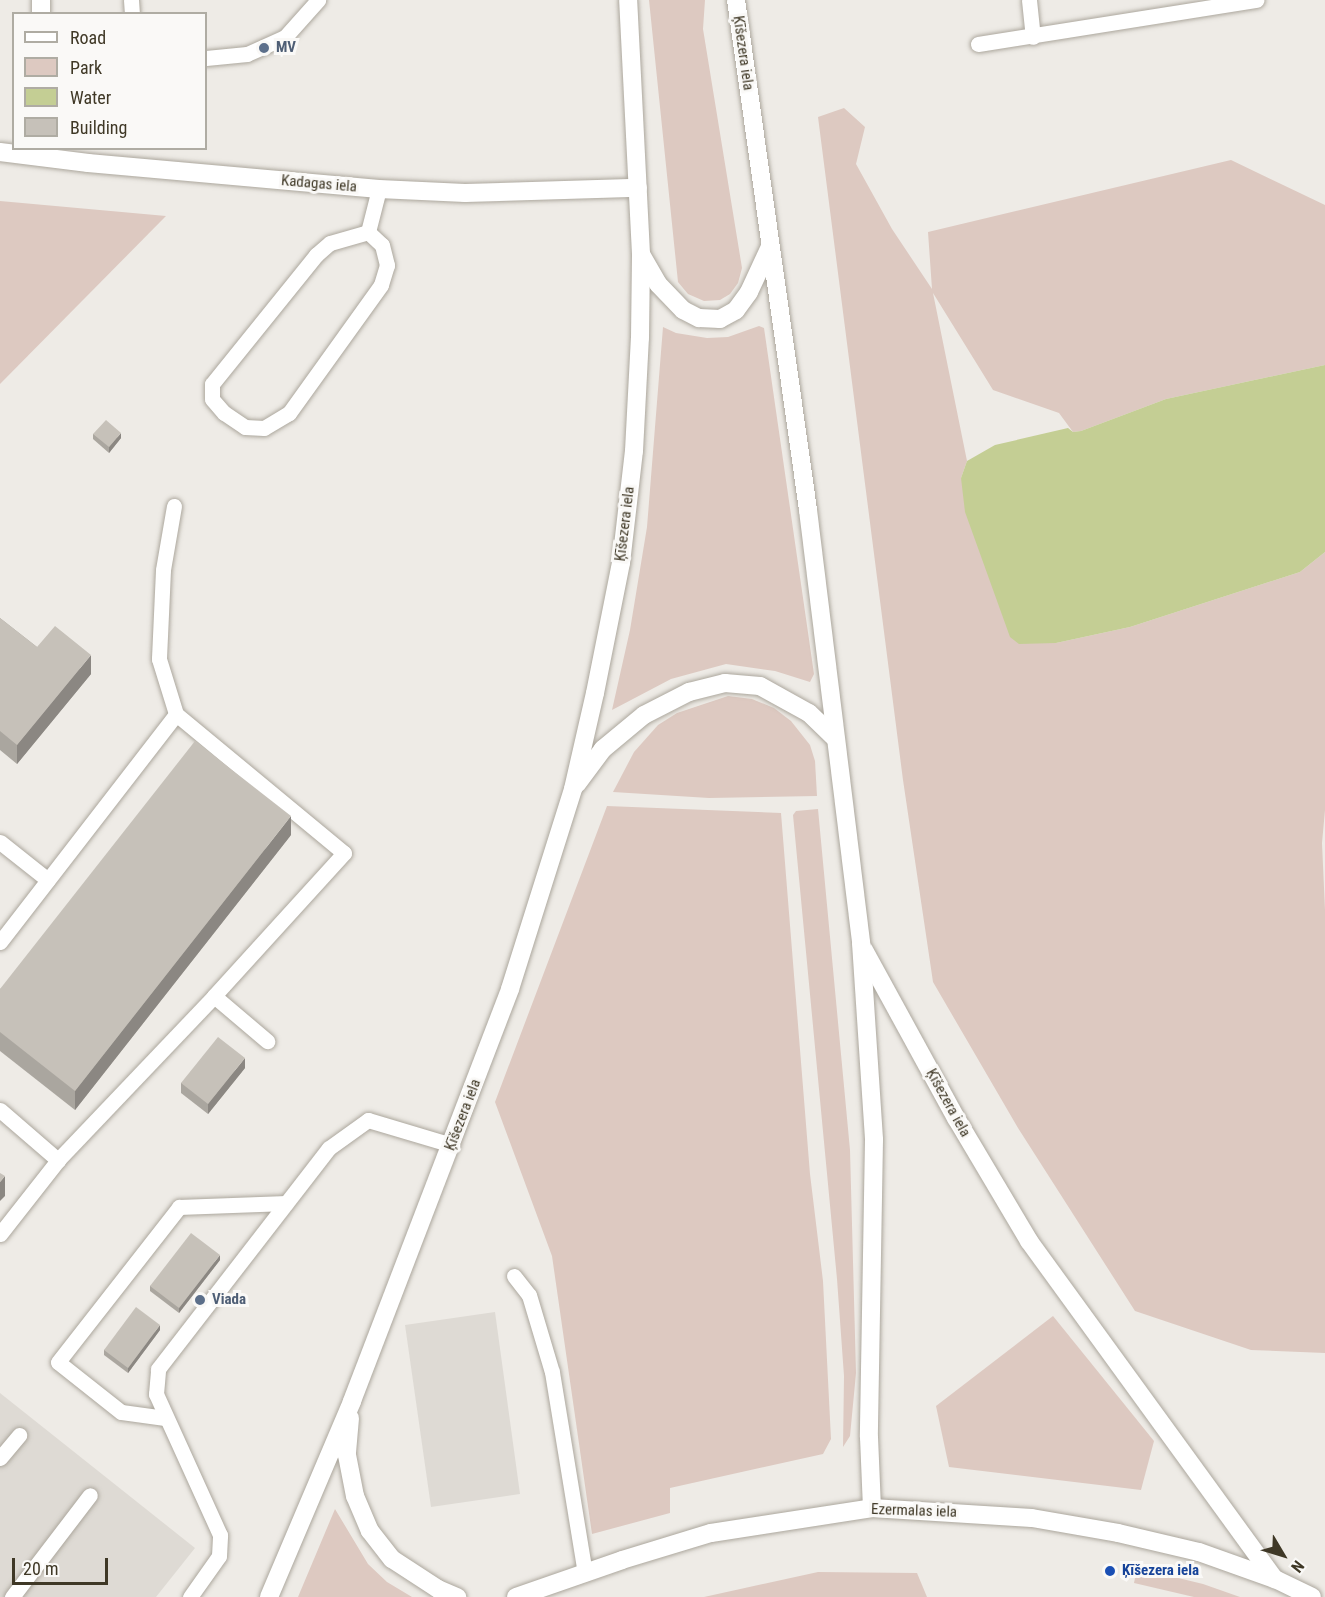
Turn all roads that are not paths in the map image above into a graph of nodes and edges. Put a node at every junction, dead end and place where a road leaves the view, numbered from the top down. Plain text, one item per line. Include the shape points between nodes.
1 (318, 0) edge
2 (628, 0) edge
3 (736, 0) edge
4 (1029, 0) edge
5 (1257, 0) edge
6 (1033, 37) junction
7 (978, 45) dead end
8 (207, 58) edge
9 (0, 152) edge
10 (37, 152) edge
11 (638, 188) junction
12 (379, 189) junction
13 (368, 232) junction
14 (769, 249) junction
15 (641, 254) junction
16 (174, 506) dead end
17 (176, 714) junction
18 (836, 739) junction
19 (573, 789) junction
20 (0, 842) edge
21 (48, 880) junction
22 (0, 942) edge
23 (861, 943) junction
24 (214, 996) junction
25 (267, 1041) dead end
26 (0, 1110) edge
27 (452, 1145) junction
28 (58, 1160) junction
29 (286, 1203) junction
30 (0, 1234) edge
31 (514, 1276) dead end
32 (352, 1401) junction
33 (165, 1418) junction
34 (19, 1435) dead end
35 (0, 1458) edge
36 (90, 1495) dead end
37 (872, 1508) junction
38 (585, 1573) junction
39 (1275, 1580) junction
40 (12, 1597) edge
41 (190, 1597) edge
42 (269, 1597) edge
43 (457, 1597) edge
44 (516, 1597) edge
45 (1312, 1597) edge

1 - 8 lane via 285,37 247,54
2 - 11 street, Ķīšezera iela
3 - 14 street, Ķīšezera iela
4 - 6 lane
5 - 6 lane
6 - 7 lane
9 - 10 street, Kadagas iela
10 - 12 street, Kadagas iela via 88,163
11 - 12 street, Kadagas iela via 465,193
11 - 15 street, Ķīšezera iela
12 - 13 lane
13 - 13 lane via 330,243 316,255 212,384 212,399 224,413 245,427 264,428 289,413 381,285 387,265 382,245
14 - 15 street, Ķīšezera iela via 749,292 736,310 720,319 699,318 683,310 658,284
14 - 18 street, Ķīšezera iela via 807,500
15 - 19 street, Ķīšezera iela via 634,451 621,563
16 - 17 lane via 163,570 159,659
17 - 21 lane
17 - 24 lane via 344,853
18 - 19 street, Ķīšezera iela via 809,713 760,686 725,684 689,692 644,715 603,749
18 - 23 street, Ķīšezera iela
19 - 27 street, Ķīšezera iela via 510,990
20 - 21 lane
21 - 22 lane
23 - 37 street, Ķīšezera iela via 874,1140 869,1437
23 - 39 street, Ķīšezera iela via 956,1118 1029,1241
24 - 25 lane
24 - 28 lane
26 - 28 lane
27 - 29 lane via 368,1120 329,1148
27 - 32 street, Ķīšezera iela
28 - 30 lane
29 - 33 lane via 158,1369 156,1394
29 - 33 lane via 179,1207 58,1362 121,1412
31 - 38 lane via 529,1295 552,1372
32 - 42 street, Ķīšezera iela
32 - 43 street, Ķīšezera iela via 347,1455 355,1496 370,1531 393,1559
33 - 41 lane via 220,1535 219,1556
34 - 35 lane
36 - 40 lane
37 - 38 street, Ezermalas iela via 711,1533
37 - 39 street, Ezermalas iela via 1032,1518 1118,1533 1199,1552
38 - 44 street, Ezermalas iela
39 - 45 street, Ezermalas iela

